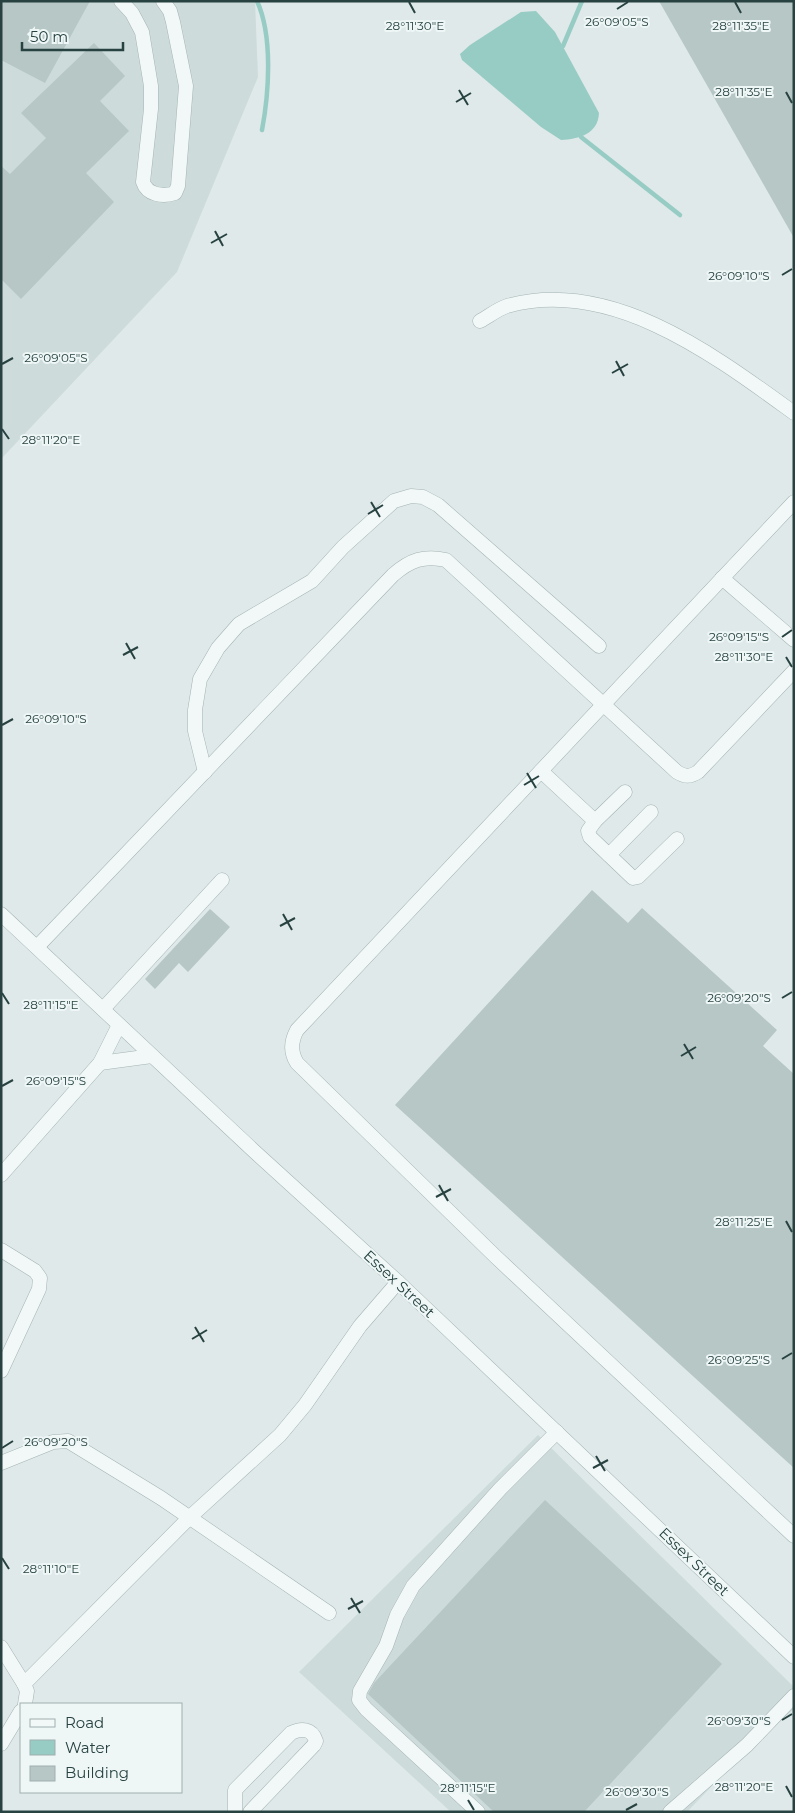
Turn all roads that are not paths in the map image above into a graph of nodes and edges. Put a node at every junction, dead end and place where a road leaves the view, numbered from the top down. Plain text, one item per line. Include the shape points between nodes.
1 (121, 1) edge
2 (163, 1) edge
3 (480, 321) dead end
4 (794, 413) edge
5 (794, 502) edge
6 (722, 578) junction
7 (794, 640) edge
8 (599, 646) dead end
9 (794, 671) edge
10 (602, 705) junction
11 (541, 771) junction
12 (205, 772) junction
13 (625, 792) dead end
14 (651, 812) dead end
15 (595, 821) junction
16 (677, 839) dead end
17 (609, 855) junction
18 (222, 880) dead end
19 (1, 914) edge
20 (37, 947) junction
21 (103, 1009) junction
22 (119, 1025) junction
23 (152, 1056) junction
24 (100, 1063) junction
25 (1, 1174) edge
26 (1, 1250) edge
27 (398, 1282) junction
28 (1, 1371) edge
29 (557, 1432) junction
30 (1, 1463) edge
31 (190, 1517) junction
32 (794, 1536) edge
33 (329, 1613) dead end
34 (1, 1647) edge
35 (794, 1657) edge
36 (24, 1684) junction
37 (794, 1696) edge
38 (25, 1703) edge
39 (20, 1713) edge
40 (1, 1744) edge
41 (235, 1812) edge
42 (250, 1812) edge
43 (478, 1812) edge
44 (670, 1812) edge

1 - 2 street via 142,32 151,86 143,182 150,192 168,195 175,193 178,186 186,98 173,22
3 - 4 street via 505,307 557,298 629,314 664,328
5 - 6 street
6 - 7 street
6 - 10 street
8 - 12 street via 438,504 423,497 410,496 394,501 343,547 312,581 239,624 218,648 200,679 195,710 195,731
9 - 10 street via 691,776 677,772
10 - 11 street
10 - 12 street via 446,560 423,557 402,567
11 - 15 street
11 - 32 street via 297,1030 292,1054 297,1063 496,1257
12 - 20 street
13 - 15 street
14 - 17 street
15 - 17 street via 588,834
16 - 17 street via 638,877 633,878
18 - 21 street
19 - 20 street, Essex Street
20 - 21 street, Essex Street
21 - 22 street, Essex Street
22 - 23 street, Essex Street
22 - 24 street
23 - 24 street
23 - 27 street, Essex Street
24 - 25 street
26 - 28 street via 40,1278 39,1289
27 - 29 street, Essex Street
27 - 31 street via 360,1326 292,1422
29 - 35 street, Essex Street
29 - 43 street via 412,1586 386,1646 360,1691 359,1700 366,1709
30 - 31 street via 64,1440
31 - 33 street
31 - 36 street
34 - 36 street
36 - 38 street via 27,1691
37 - 44 street via 747,1745
39 - 40 street
41 - 42 street via 236,1790 291,1733 299,1729 314,1736 314,1745

